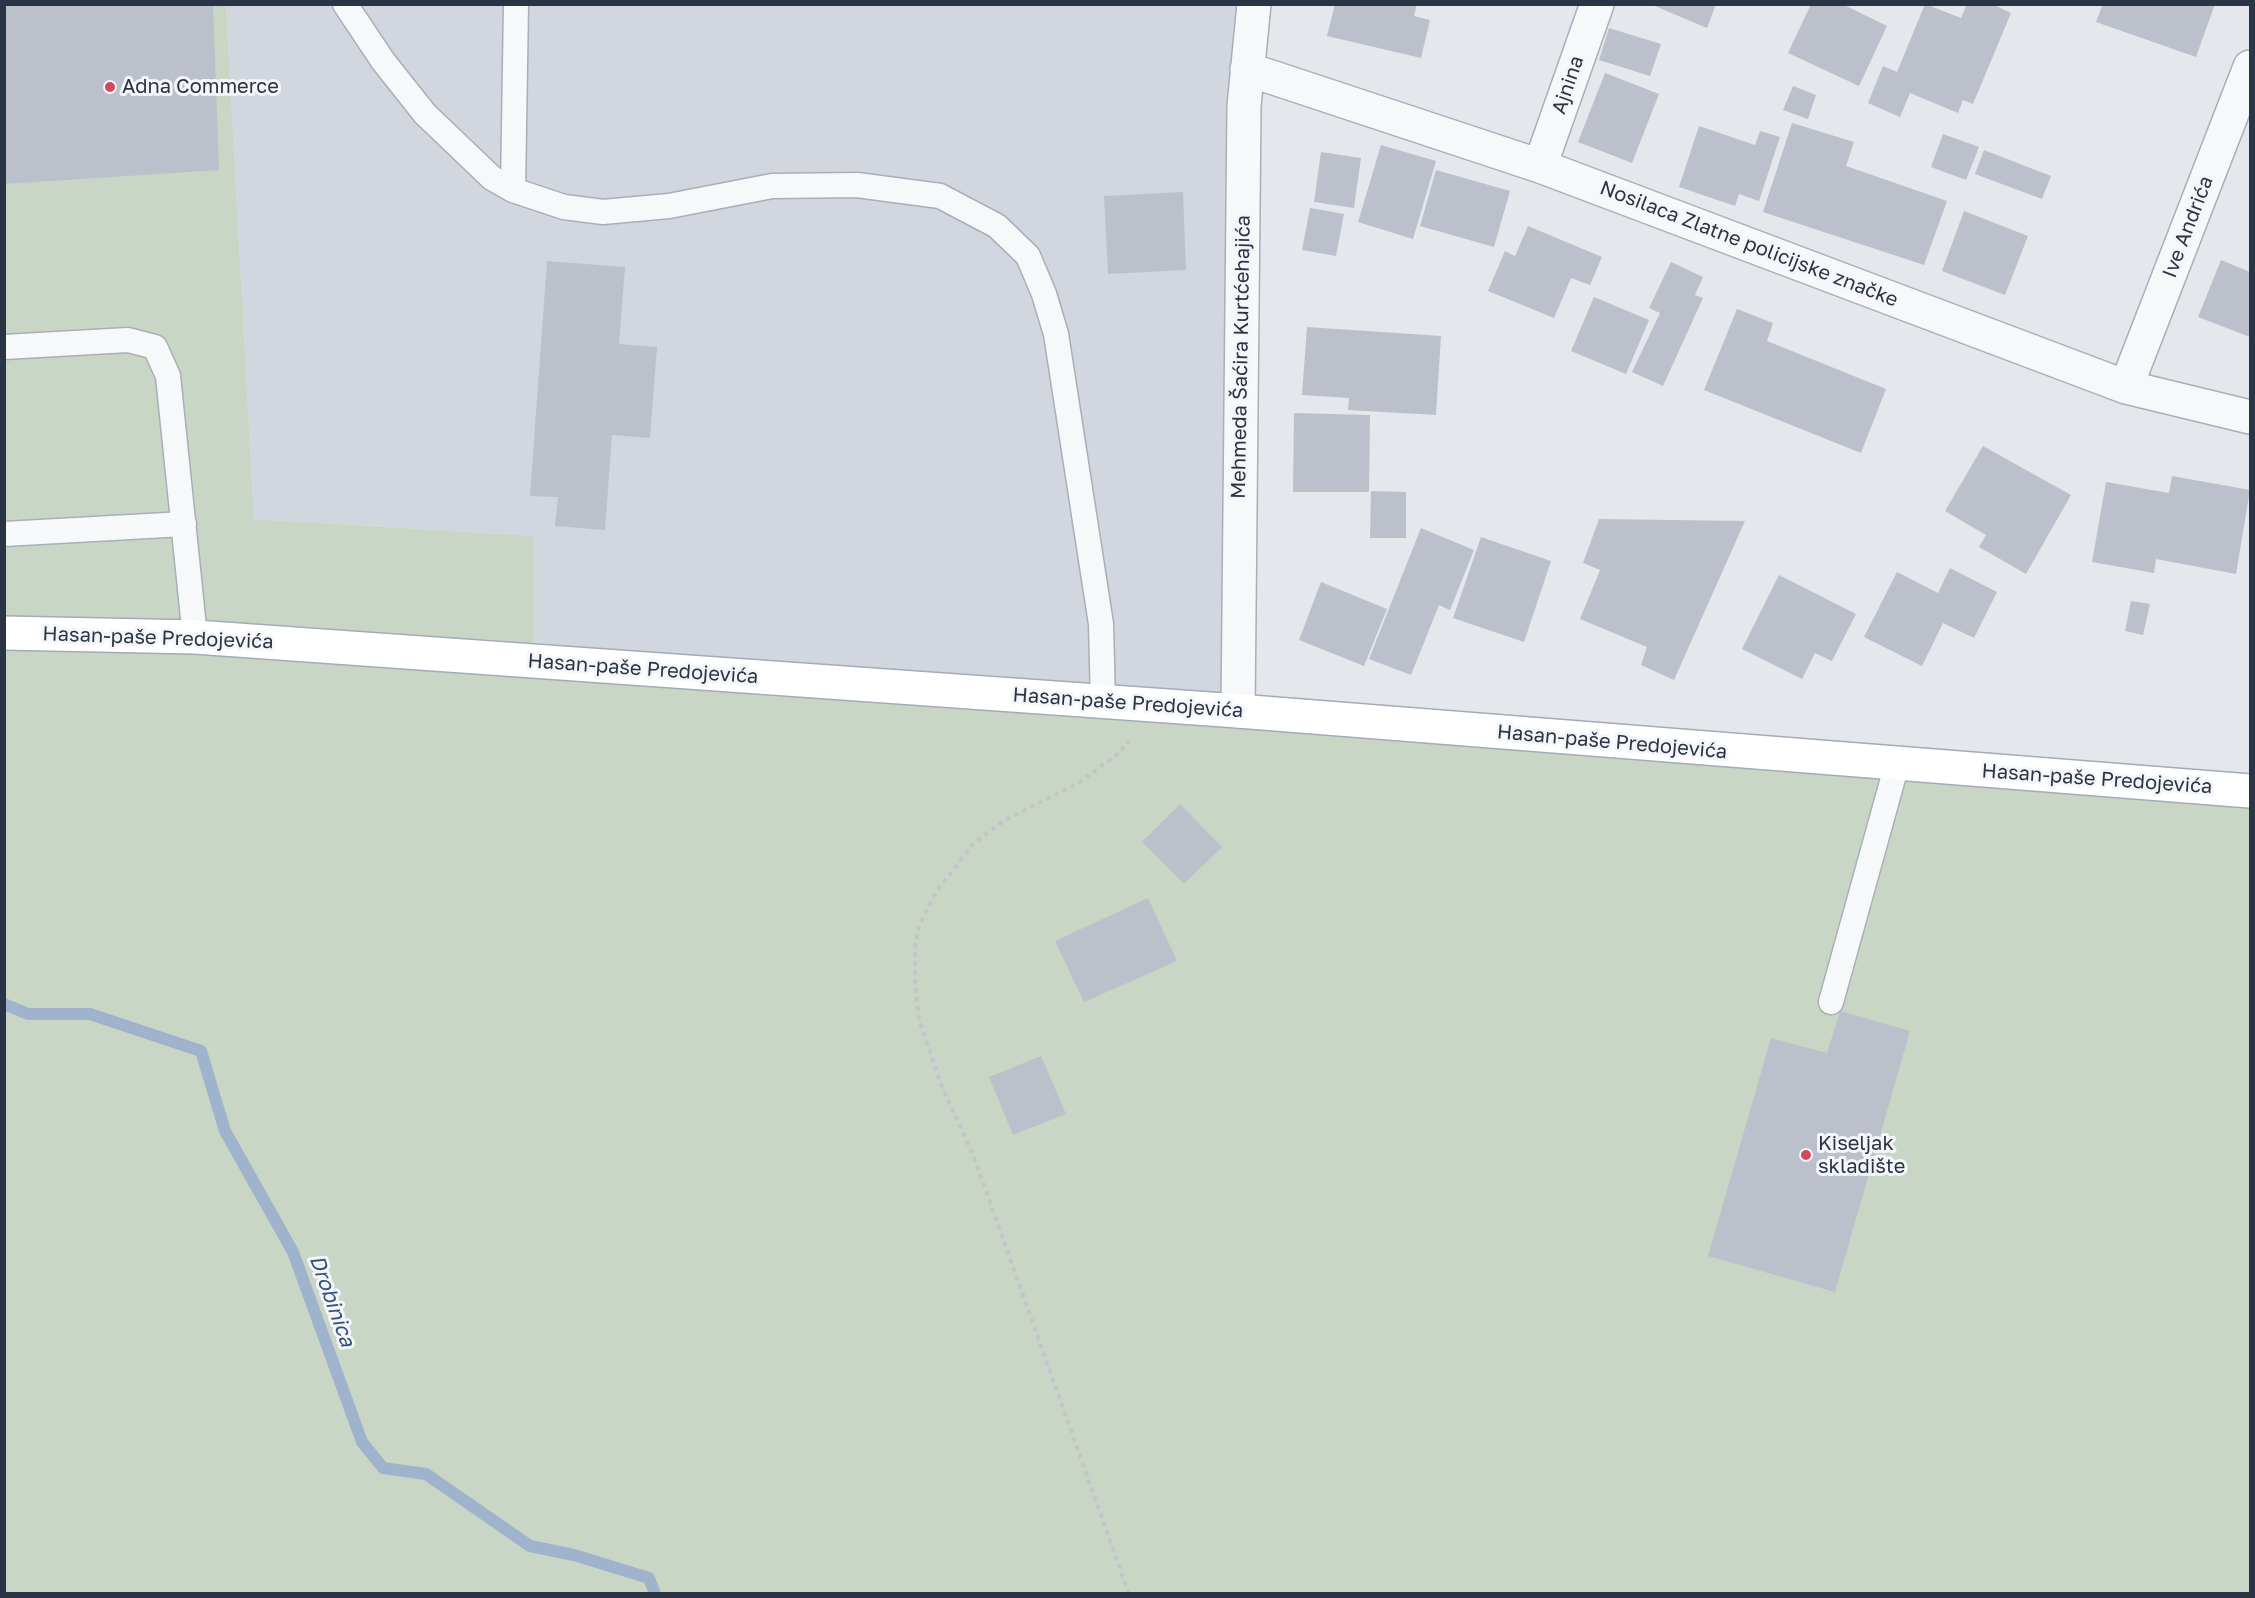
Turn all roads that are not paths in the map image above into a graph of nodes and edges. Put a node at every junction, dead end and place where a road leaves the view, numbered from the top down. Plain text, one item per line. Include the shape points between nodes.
1 (345, 4) edge
2 (516, 4) edge
3 (1254, 4) edge
4 (1597, 4) edge
5 (2250, 67) edge
6 (1247, 69) junction
7 (1540, 166) junction
8 (513, 190) junction
9 (4, 346) edge
10 (2126, 387) junction
11 (2250, 417) edge
12 (184, 524) junction
13 (4, 534) edge
14 (4, 633) edge
15 (195, 637) junction
16 (1103, 702) junction
17 (1238, 711) junction
18 (1897, 764) junction
19 (2250, 791) edge
20 (1831, 1002) dead end

1 - 8 lane via 425,114 492,177
2 - 8 lane
3 - 6 street, Mehmeda Šaćira Kurtćehajića
4 - 7 street, Ajnina
5 - 10 street, Ive Andrića
6 - 7 street, Nosilaca Zlatne policijske značke
6 - 17 street, Mehmeda Šaćira Kurtćehajića
7 - 10 street, Nosilaca Zlatne policijske značke
8 - 16 lane via 564,207 603,212 669,206 772,186 857,185 940,196 997,226 1028,256 1056,333 1101,624
9 - 12 lane via 128,340 154,347 168,376
10 - 11 street, Nosilaca Zlatne policijske značke
12 - 13 lane
12 - 15 lane
14 - 15 main road, Hasan-paše Predojevića
15 - 16 main road, Hasan-paše Predojevića
16 - 17 main road, Hasan-paše Predojevića
17 - 18 main road, Hasan-paše Predojevića
18 - 19 main road, Hasan-paše Predojevića
18 - 20 lane

